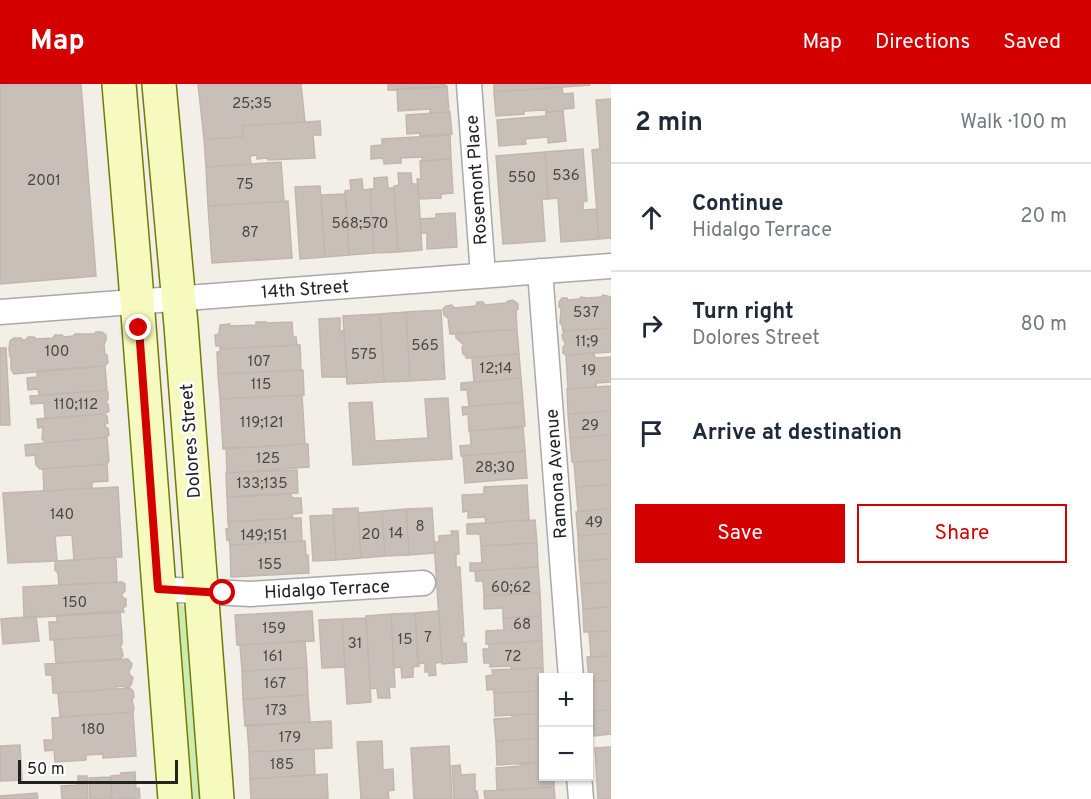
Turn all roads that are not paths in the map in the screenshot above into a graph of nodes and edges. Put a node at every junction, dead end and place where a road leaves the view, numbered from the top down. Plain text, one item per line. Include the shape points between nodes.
1 (469, 84) edge
2 (160, 88) edge
3 (119, 90) edge
4 (611, 266) edge
5 (540, 271) junction
6 (483, 275) junction
7 (179, 298) junction
8 (137, 301) junction
9 (0, 312) edge
10 (423, 583) dead end
11 (158, 589) junction
12 (201, 592) junction
13 (571, 673) edge
14 (579, 781) edge
15 (175, 799) edge
16 (217, 799) edge
17 (581, 799) edge

1 - 6 street, Rosemont Place
2 - 3 main road
2 - 7 main road, Dolores Street
3 - 8 main road
4 - 5 street, 14th Street
5 - 6 street, 14th Street
5 - 13 street, Ramona Avenue
6 - 7 street, 14th Street
7 - 8 street, 14th Street
7 - 12 main road, Dolores Street
8 - 9 street, 14th Street
8 - 11 main road
10 - 12 street, Hidalgo Terrace via 250,594
11 - 12 street, Hidalgo Terrace
11 - 15 main road
12 - 16 main road, Dolores Street
14 - 17 street

